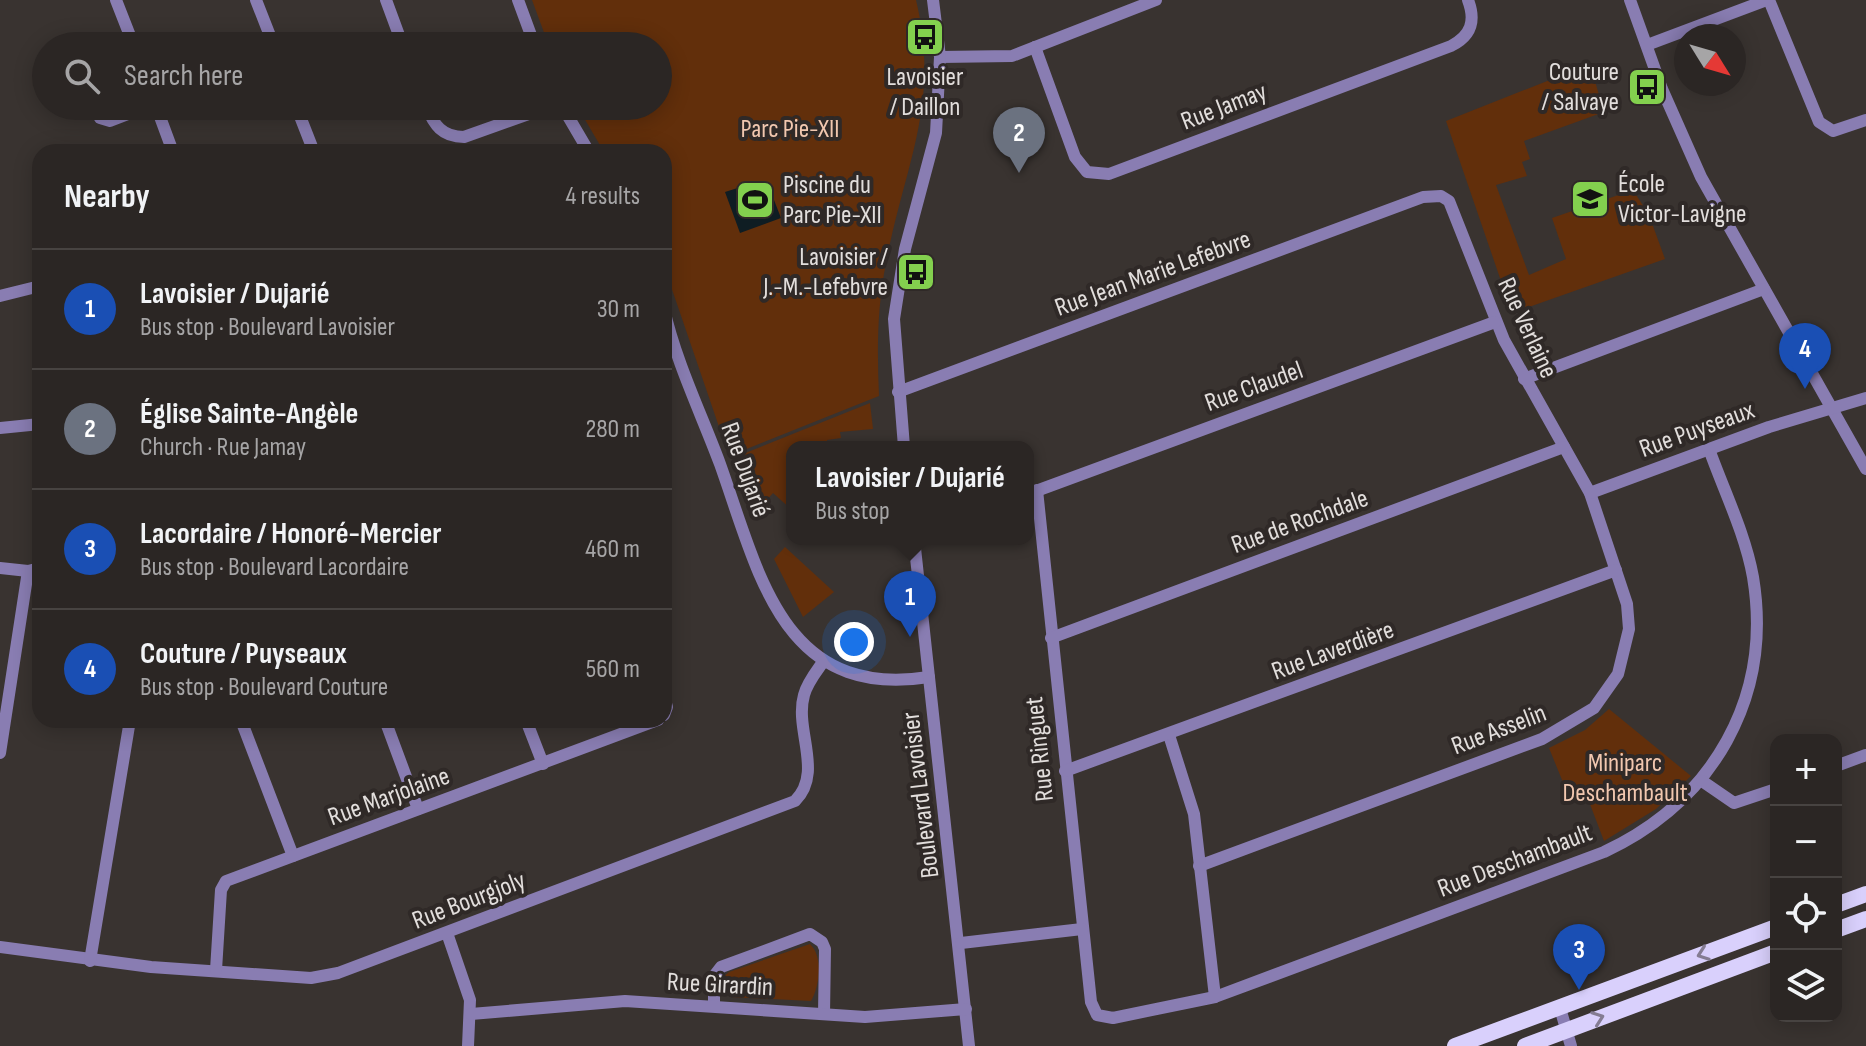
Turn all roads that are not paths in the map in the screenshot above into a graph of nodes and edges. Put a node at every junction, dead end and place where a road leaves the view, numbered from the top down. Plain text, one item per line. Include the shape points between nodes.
1 (116, 0) edge
2 (256, 0) edge
3 (386, 0) edge
4 (518, 0) edge
5 (933, 0) edge
6 (1156, 0) edge
7 (1468, 0) edge
8 (1630, 0) edge
9 (1768, 0) edge
10 (129, 32) edge
11 (269, 32) edge
12 (398, 32) edge
13 (530, 32) edge
14 (1647, 45) junction
15 (1035, 47) junction
16 (940, 57) junction
17 (161, 120) edge
18 (301, 120) edge
19 (433, 120) edge
20 (512, 120) edge
21 (570, 120) edge
22 (1866, 120) edge
23 (170, 144) edge
24 (311, 144) edge
25 (584, 144) edge
26 (1423, 197) joint
27 (32, 288) edge
28 (1764, 289) junction
29 (0, 296) edge
30 (1495, 322) junction
31 (672, 343) edge
32 (1524, 379) junction
33 (898, 392) junction
34 (1866, 398) edge
35 (1833, 411) junction
36 (32, 425) edge
37 (0, 428) edge
38 (903, 441) edge
39 (1564, 447) junction
40 (1709, 449) junction
41 (1866, 469) edge
42 (1034, 492) edge
43 (1590, 493) junction
44 (1034, 500) edge
45 (915, 545) edge
46 (0, 568) edge
47 (32, 569) edge
48 (1616, 570) junction
49 (32, 580) edge
50 (1051, 638) junction
51 (823, 662) junction
52 (929, 677) junction
53 (129, 728) edge
54 (244, 728) edge
55 (388, 728) edge
56 (529, 728) edge
57 (637, 728) edge
58 (1169, 735) junction
59 (0, 753) edge
60 (1866, 755) edge
61 (543, 764) junction
62 (1842, 764) edge
63 (1065, 771) junction
64 (1702, 781) junction
65 (1770, 791) edge
66 (418, 809) junction
67 (293, 856) junction
68 (1199, 866) junction
69 (1866, 894) edge
70 (1842, 903) edge
71 (1866, 919) edge
72 (1842, 928) edge
73 (1082, 929) junction
74 (1770, 929) edge
75 (447, 933) junction
76 (961, 943) junction
77 (0, 947) edge
78 (1770, 954) edge
79 (90, 961) junction
80 (216, 970) junction
81 (1215, 997) junction
82 (1091, 1002) joint
83 (714, 1006) junction
84 (1560, 1008) junction
85 (966, 1009) junction
86 (471, 1014) junction
87 (824, 1014) junction
88 (1568, 1038) edge
89 (468, 1046) edge
90 (969, 1046) edge
91 (1455, 1046) edge
92 (1525, 1046) edge

1 - 10 street
2 - 11 street
3 - 12 street
4 - 13 street
5 - 16 street
6 - 15 street
7 - 15 street, Rue Jamay via 1470,31 1451,46 1109,174 1087,172 1075,157
8 - 14 street
9 - 14 street
9 - 22 street via 1819,122 1833,131
14 - 28 street via 1678,130
15 - 16 street via 1012,56
16 - 33 street via 936,133 896,300
17 - 23 street
18 - 24 street
19 - 20 street via 454,137
21 - 25 street
26 - 30 street, Rue Verlaine via 1441,196 1453,208
26 - 33 street, Rue Jean Marie Lefebvre
27 - 29 street
28 - 32 street
28 - 35 street
30 - 32 street, Rue Verlaine
30 - 42 street, Rue Claudel
31 - 51 street, Rue Dujarié via 774,607 793,636
32 - 39 street, Rue Verlaine
33 - 38 street
34 - 35 street, Rue Puyseaux
35 - 40 street, Rue Puyseaux via 1793,419
35 - 41 street
36 - 37 street
39 - 43 street, Rue Verlaine
39 - 50 street, Rue de Rochdale
40 - 43 street, Rue Puyseaux
40 - 64 street, Rue Deschambault via 1748,556 1757,625 1744,702
43 - 48 street, Rue Asselin
44 - 50 street, Rue Ringuet
45 - 52 street, Boulevard Lavoisier
46 - 47 street
48 - 58 street, Rue Laverdière
48 - 68 street, Rue Asselin via 1627,604 1625,653 1608,692 1569,726
49 - 59 street
50 - 63 street, Rue Ringuet
51 - 52 street, Rue Dujarié via 884,681
51 - 75 street, Rue Bourgjoly via 804,695 808,775 795,801
52 - 76 street, Boulevard Lavoisier
53 - 79 street
54 - 67 street
55 - 66 street
56 - 61 street
57 - 61 street, Rue Marjolaine
58 - 63 street, Rue Laverdière
58 - 68 street via 1191,801
60 - 62 street
61 - 66 street, Rue Marjolaine
63 - 73 street, Rue Ringuet
64 - 65 street via 1734,803
64 - 81 street, Rue Deschambault via 1664,816 1608,850
66 - 67 street, Rue Marjolaine
67 - 80 street, Rue Marjolaine via 223,884
68 - 81 street
69 - 70 main road
71 - 72 main road
73 - 76 street
73 - 82 street, Rue Ringuet
74 -> 84 main road
75 - 80 street, Rue Bourgjoly via 327,976
75 - 86 street
76 - 85 street, Boulevard Lavoisier
77 - 79 street, Rue Bourgjoly
88 -> 78 main road
79 - 80 street, Rue Bourgjoly
81 - 82 street, Rue Deschambault via 1113,1018 1097,1015
83 - 86 street, Rue Girardin via 625,1001
83 - 87 street, Rue Girardin
83 - 87 street via 714,976 721,967 810,934 825,949
84 - 88 street
84 - 91 main road
85 - 87 street, Rue Girardin via 878,1017
85 - 90 street, Boulevard Lavoisier
86 - 89 street
88 - 92 main road

